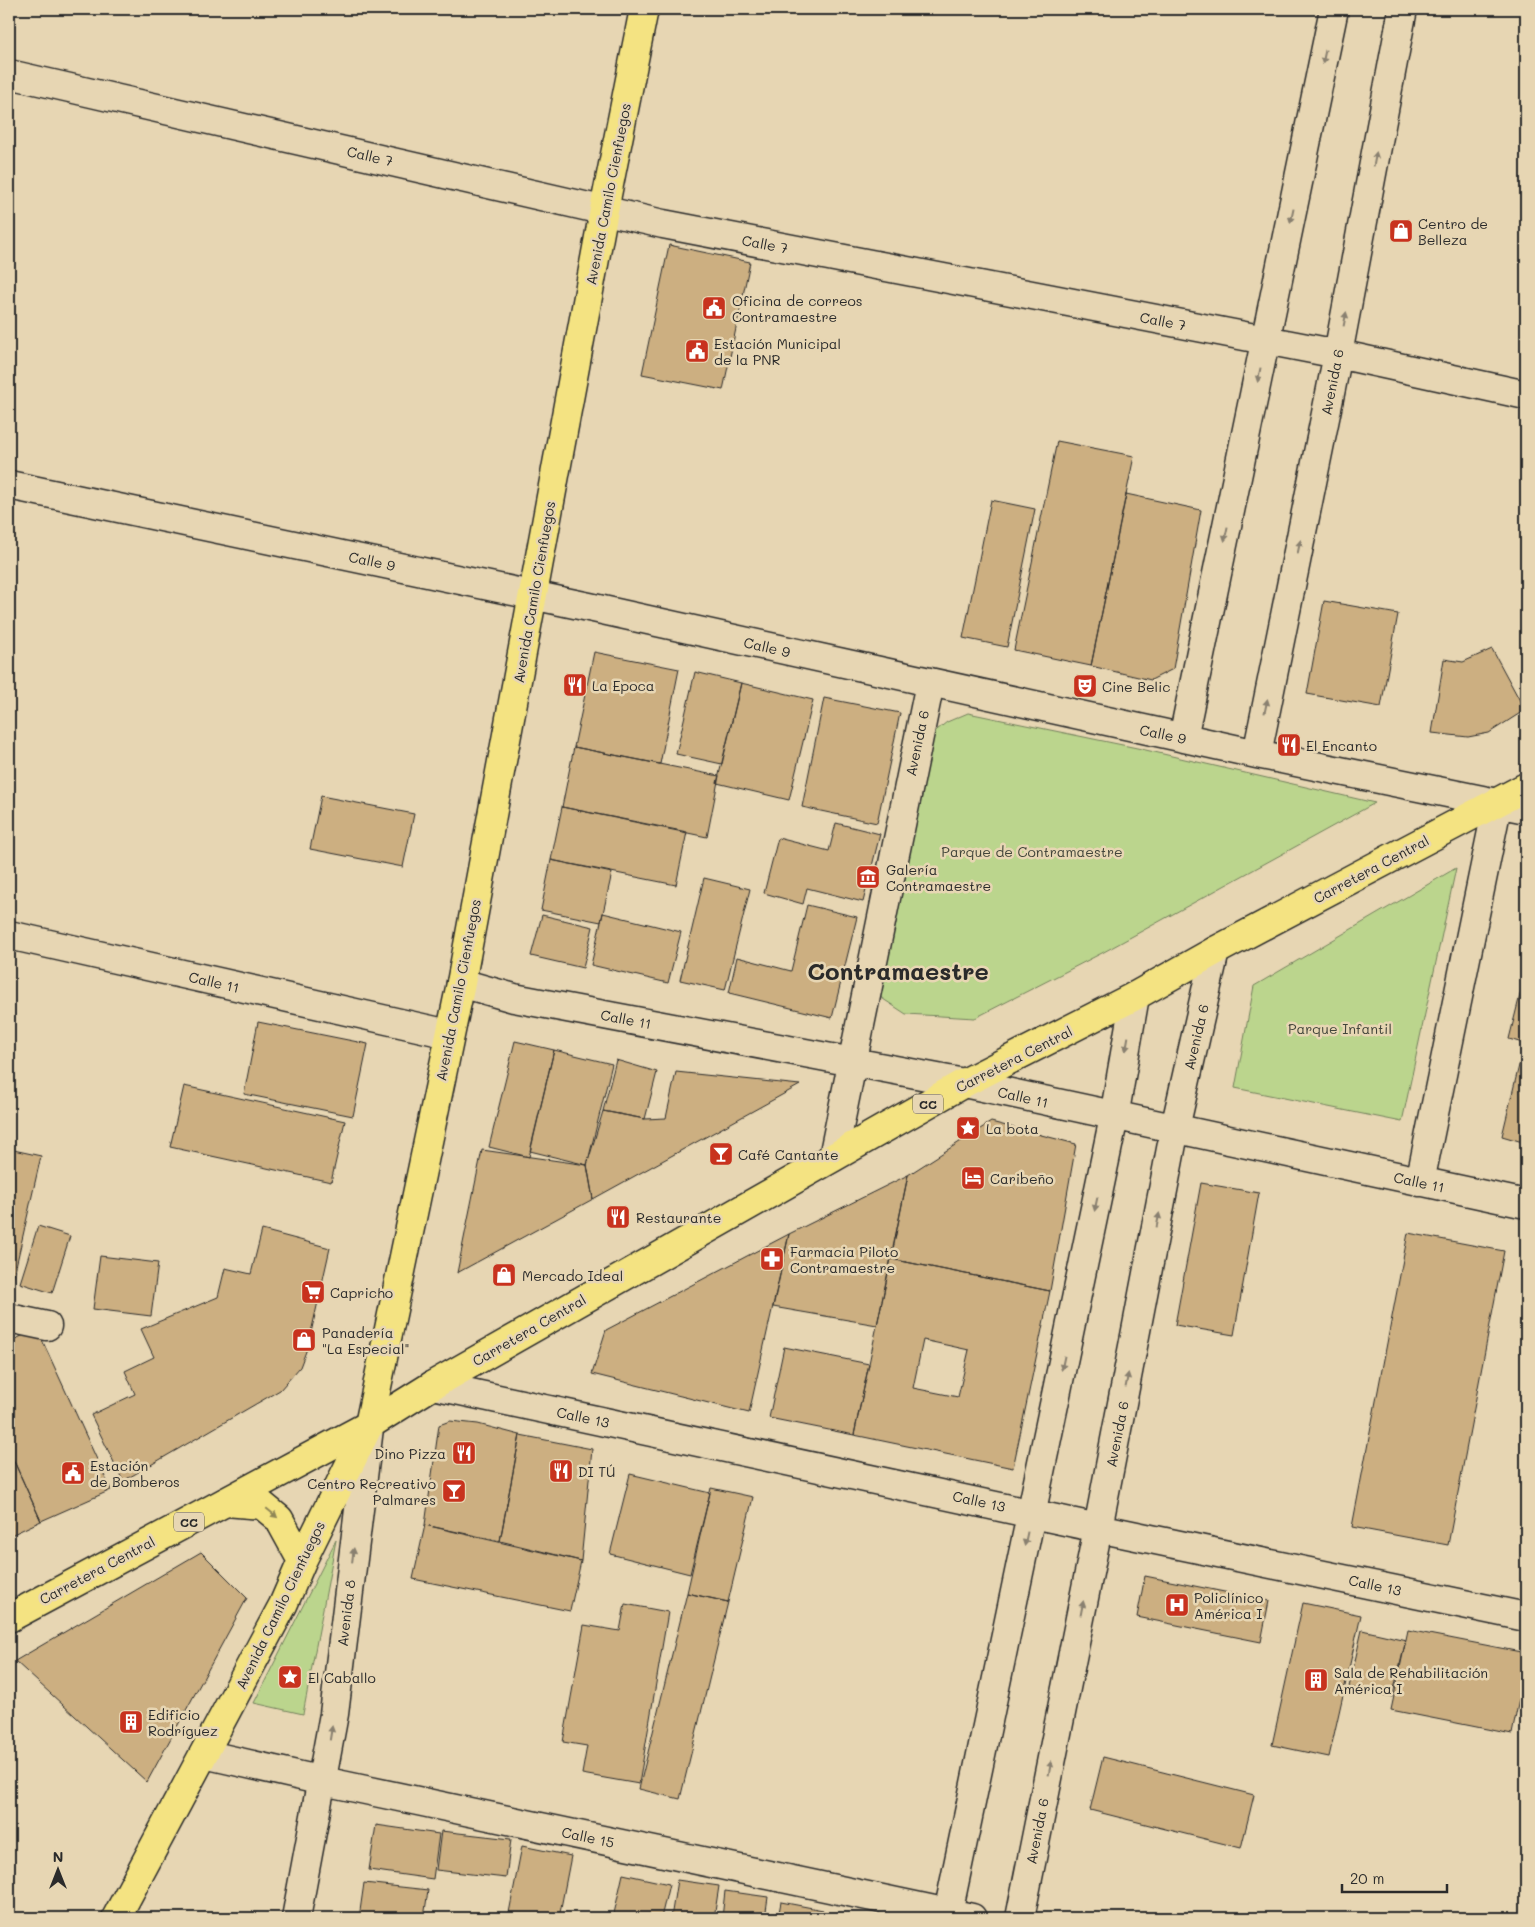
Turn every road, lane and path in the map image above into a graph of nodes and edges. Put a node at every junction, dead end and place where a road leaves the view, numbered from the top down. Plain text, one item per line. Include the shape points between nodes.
1 (644, 9) edge
2 (1334, 9) edge
3 (1403, 9) edge
4 (9, 74) edge
5 (604, 210) junction
6 (1267, 340) junction
7 (1338, 354) junction
8 (1526, 395) edge
9 (9, 484) edge
10 (534, 596) junction
11 (930, 683) junction
12 (1182, 738) junction
13 (1257, 754) junction
14 (1526, 787) edge
15 (1498, 802) junction
16 (1526, 808) edge
17 (9, 935) edge
18 (1216, 951) junction
19 (460, 983) junction
20 (1135, 996) junction
21 (449, 1034) junction
22 (852, 1062) junction
23 (964, 1084) junction
24 (1114, 1117) junction
25 (1175, 1128) junction
26 (833, 1157) junction
27 (1420, 1182) junction
28 (1526, 1204) edge
29 (9, 1318) edge
30 (47, 1326) dead end
31 (432, 1385) junction
32 (369, 1425) junction
33 (226, 1502) junction
34 (1032, 1513) junction
35 (1098, 1528) junction
36 (302, 1561) junction
37 (1526, 1617) edge
38 (9, 1618) edge
39 (204, 1754) junction
40 (323, 1781) junction
41 (960, 1916) edge
42 (116, 1918) edge
43 (296, 1918) edge
44 (1020, 1918) edge

1 - 5 main road, Avenida Camilo Cienfuegos
2 -> 6 street
7 -> 3 street, Avenida 6
4 - 5 street, Calle 7
5 - 6 street, Calle 7
5 - 10 main road, Avenida Camilo Cienfuegos
6 - 7 street, Calle 7
6 -> 12 street
7 - 8 street, Calle 7
13 -> 7 street, Avenida 6
9 - 10 street, Calle 9
10 - 11 street, Calle 9
10 - 19 main road, Avenida Camilo Cienfuegos
11 - 12 street, Calle 9
11 - 22 street, Avenida 6
12 - 13 street, Calle 9
13 - 15 street, Calle 9
14 - 15 main road, Carretera Central / CC
15 - 16 street, Calle 9
15 - 18 main road, Carretera Central / CC
15 - 27 street
17 - 21 street, Calle 11
18 - 20 main road, Carretera Central / CC
18 - 25 street, Avenida 6
19 - 21 main road, Avenida Camilo Cienfuegos
19 - 22 street, Calle 11 via 514,998
20 - 23 main road, Carretera Central / CC
20 -> 24 street
21 - 32 main road, Avenida Camilo Cienfuegos
22 - 23 street, Calle 11
22 - 26 street, Avenida 6
23 - 24 street, Calle 11
23 - 26 main road, Carretera Central / CC
24 - 25 street, Calle 11
24 -> 34 street
25 - 27 street, Calle 11
35 -> 25 street, Avenida 6
26 - 31 main road, Carretera Central / CC
27 - 28 street, Calle 11
29 - 30 street
31 - 32 main road, Carretera Central / CC
31 - 34 street, Calle 13
32 - 33 main road, Carretera Central / CC
32 - 36 main road, Avenida Camilo Cienfuegos
40 -> 32 street, Avenida 8
33 -> 36 main road via 262,1505 279,1518
33 - 38 main road, Carretera Central / CC
34 - 35 street, Calle 13
34 -> 41 street
35 - 37 street, Calle 13
44 -> 35 street, Avenida 6
36 - 39 main road, Avenida Camilo Cienfuegos via 283,1605
39 - 40 street, Calle 15
39 - 42 main road, Avenida Camilo Cienfuegos
40 - 41 street, Calle 15
40 - 43 street, Avenida 8

